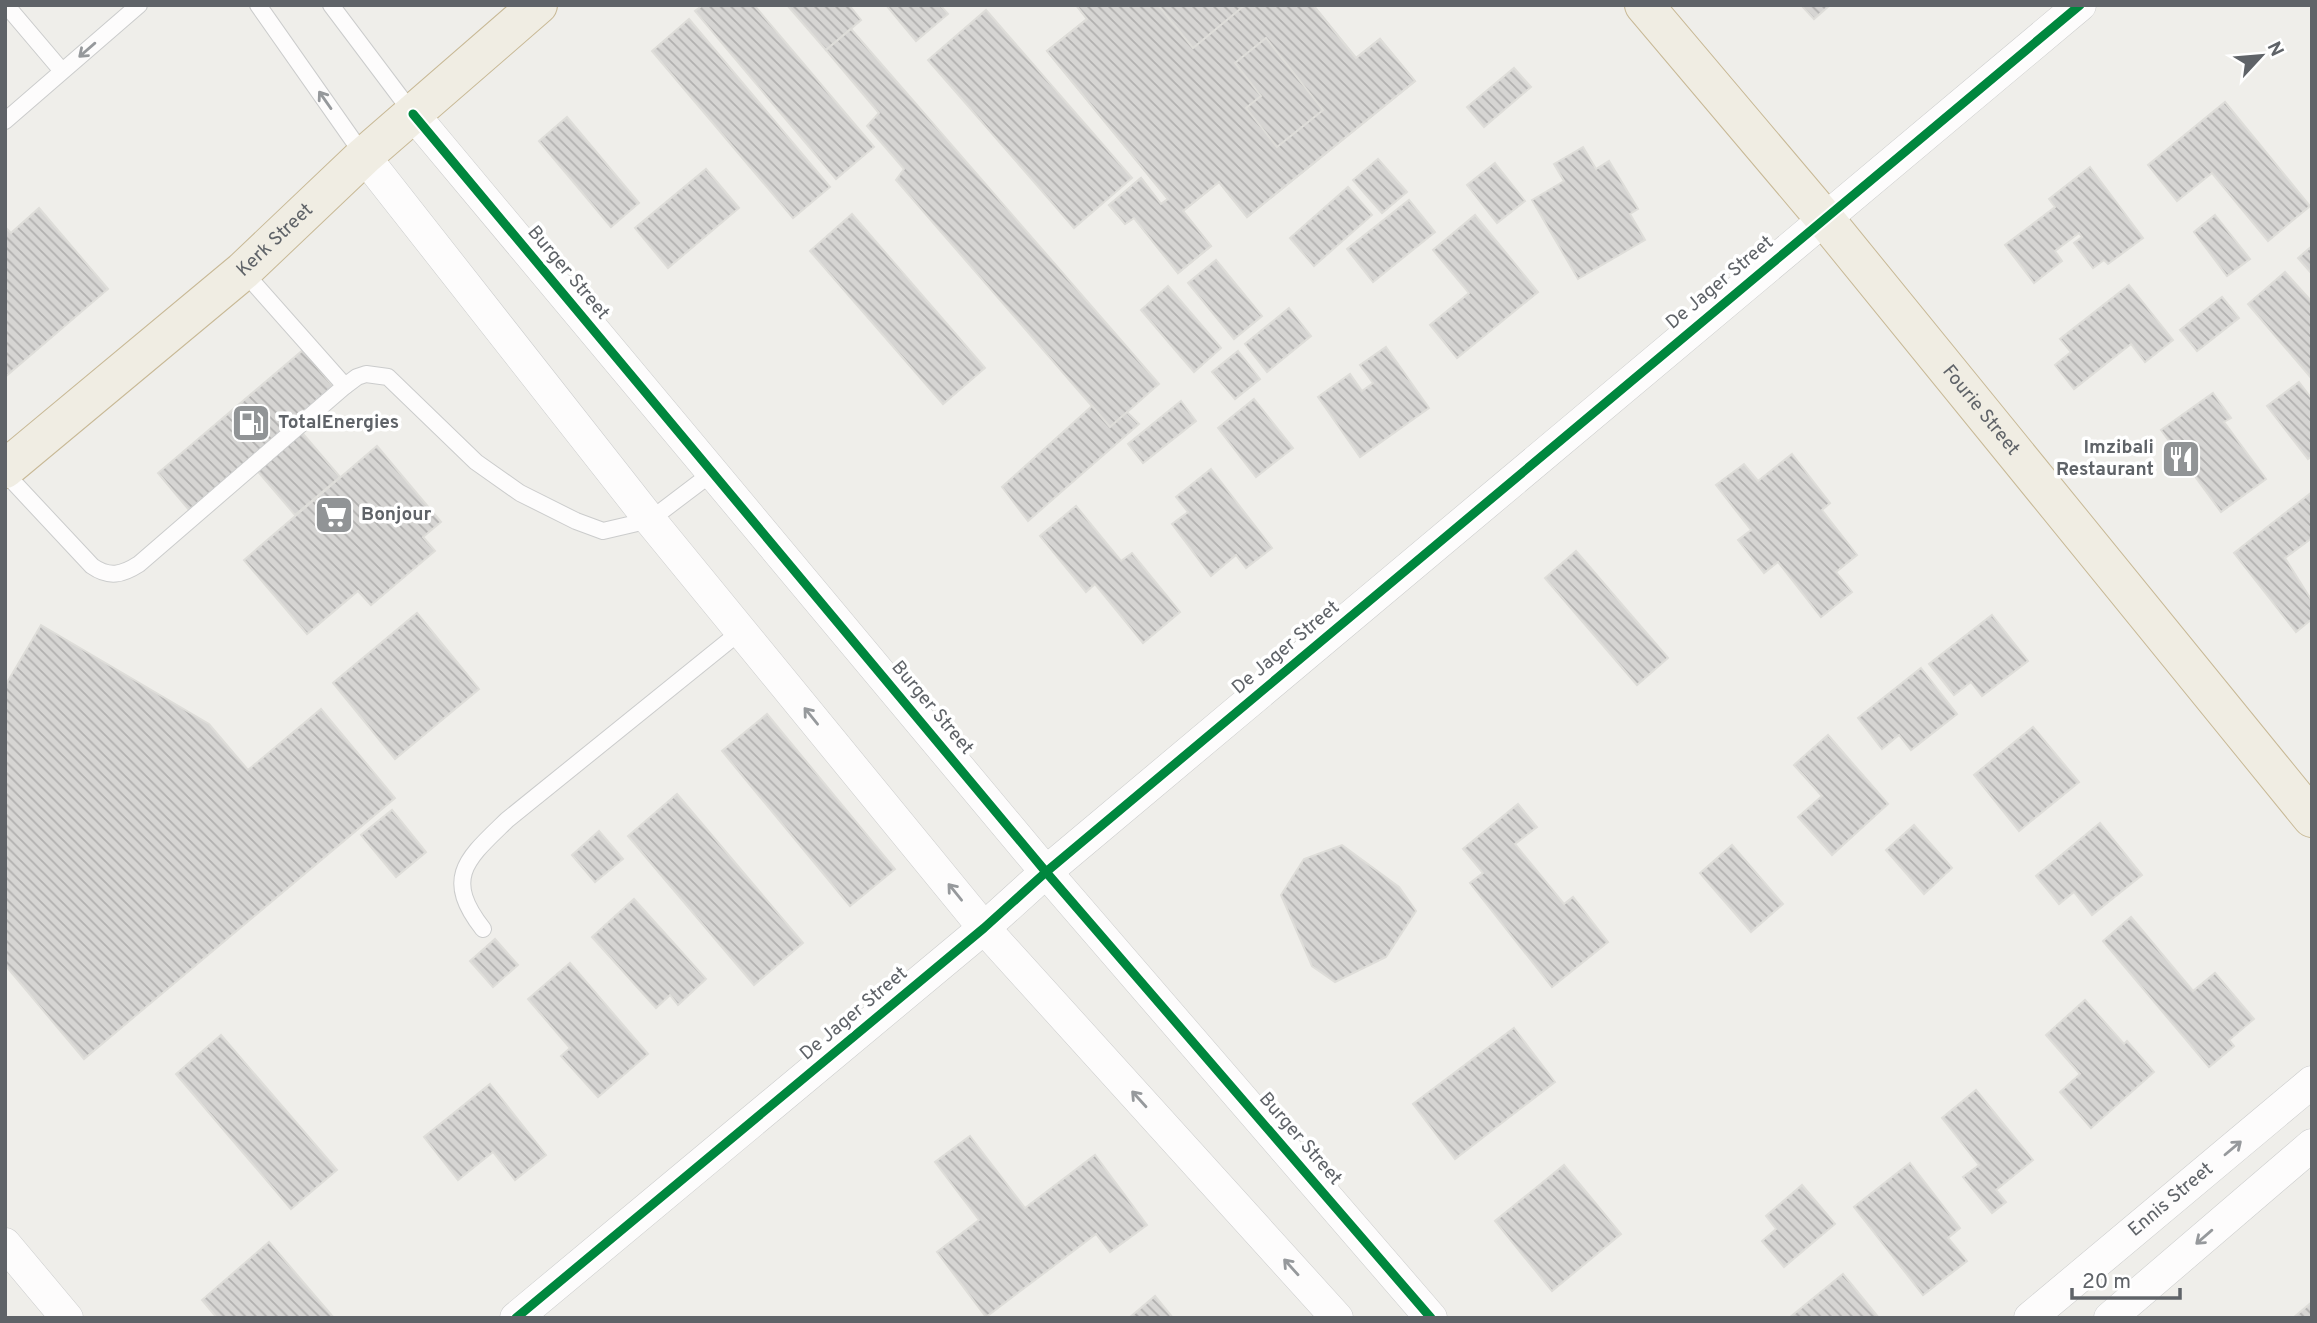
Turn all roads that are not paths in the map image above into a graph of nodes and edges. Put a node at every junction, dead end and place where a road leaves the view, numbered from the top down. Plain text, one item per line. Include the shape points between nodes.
1 (6, 5) edge
2 (258, 5) edge
3 (331, 5) edge
4 (538, 5) edge
5 (1644, 5) edge
6 (2080, 5) edge
7 (127, 9) edge
8 (62, 71) junction
9 (413, 114) junction
10 (5, 121) edge
11 (364, 156) junction
12 (1824, 218) junction
13 (243, 271) junction
14 (345, 386) junction
15 (5, 471) edge
16 (712, 473) junction
17 (650, 520) junction
18 (741, 632) junction
19 (2312, 818) edge
20 (1046, 872) junction
21 (984, 928) junction
22 (483, 929) dead end
23 (2312, 1082) edge
24 (2312, 1145) edge
25 (5, 1244) edge
26 (67, 1318) edge
27 (516, 1318) edge
28 (1337, 1318) edge
29 (1431, 1318) edge
30 (2030, 1318) edge
31 (2110, 1318) edge

1 - 8 lane
11 -> 2 lane
3 - 9 lane
4 - 9 highway, Kerk Street
5 - 12 highway, Fourie Street
6 - 12 street, De Jager Street
7 -> 8 lane
8 - 10 lane
9 - 11 highway, Kerk Street
9 - 16 street, Burger Street
11 - 13 highway, Kerk Street
11 - 17 street
12 - 19 highway, Fourie Street
12 - 20 street, De Jager Street
13 - 14 lane
13 - 15 highway, Kerk Street
14 - 15 lane via 147,557 119,574 92,566
14 - 17 lane via 366,374 388,377 476,462 520,493 576,521 603,531
16 - 17 lane
16 - 20 street, Burger Street
17 - 18 street
21 -> 18 street
18 - 22 lane via 508,820 472,855 463,872 463,886 469,912
20 - 21 street, De Jager Street
20 - 29 street, Burger Street
21 - 27 street, De Jager Street
28 -> 21 street
30 -> 23 street, Ennis Street
24 -> 31 street
25 - 26 street

